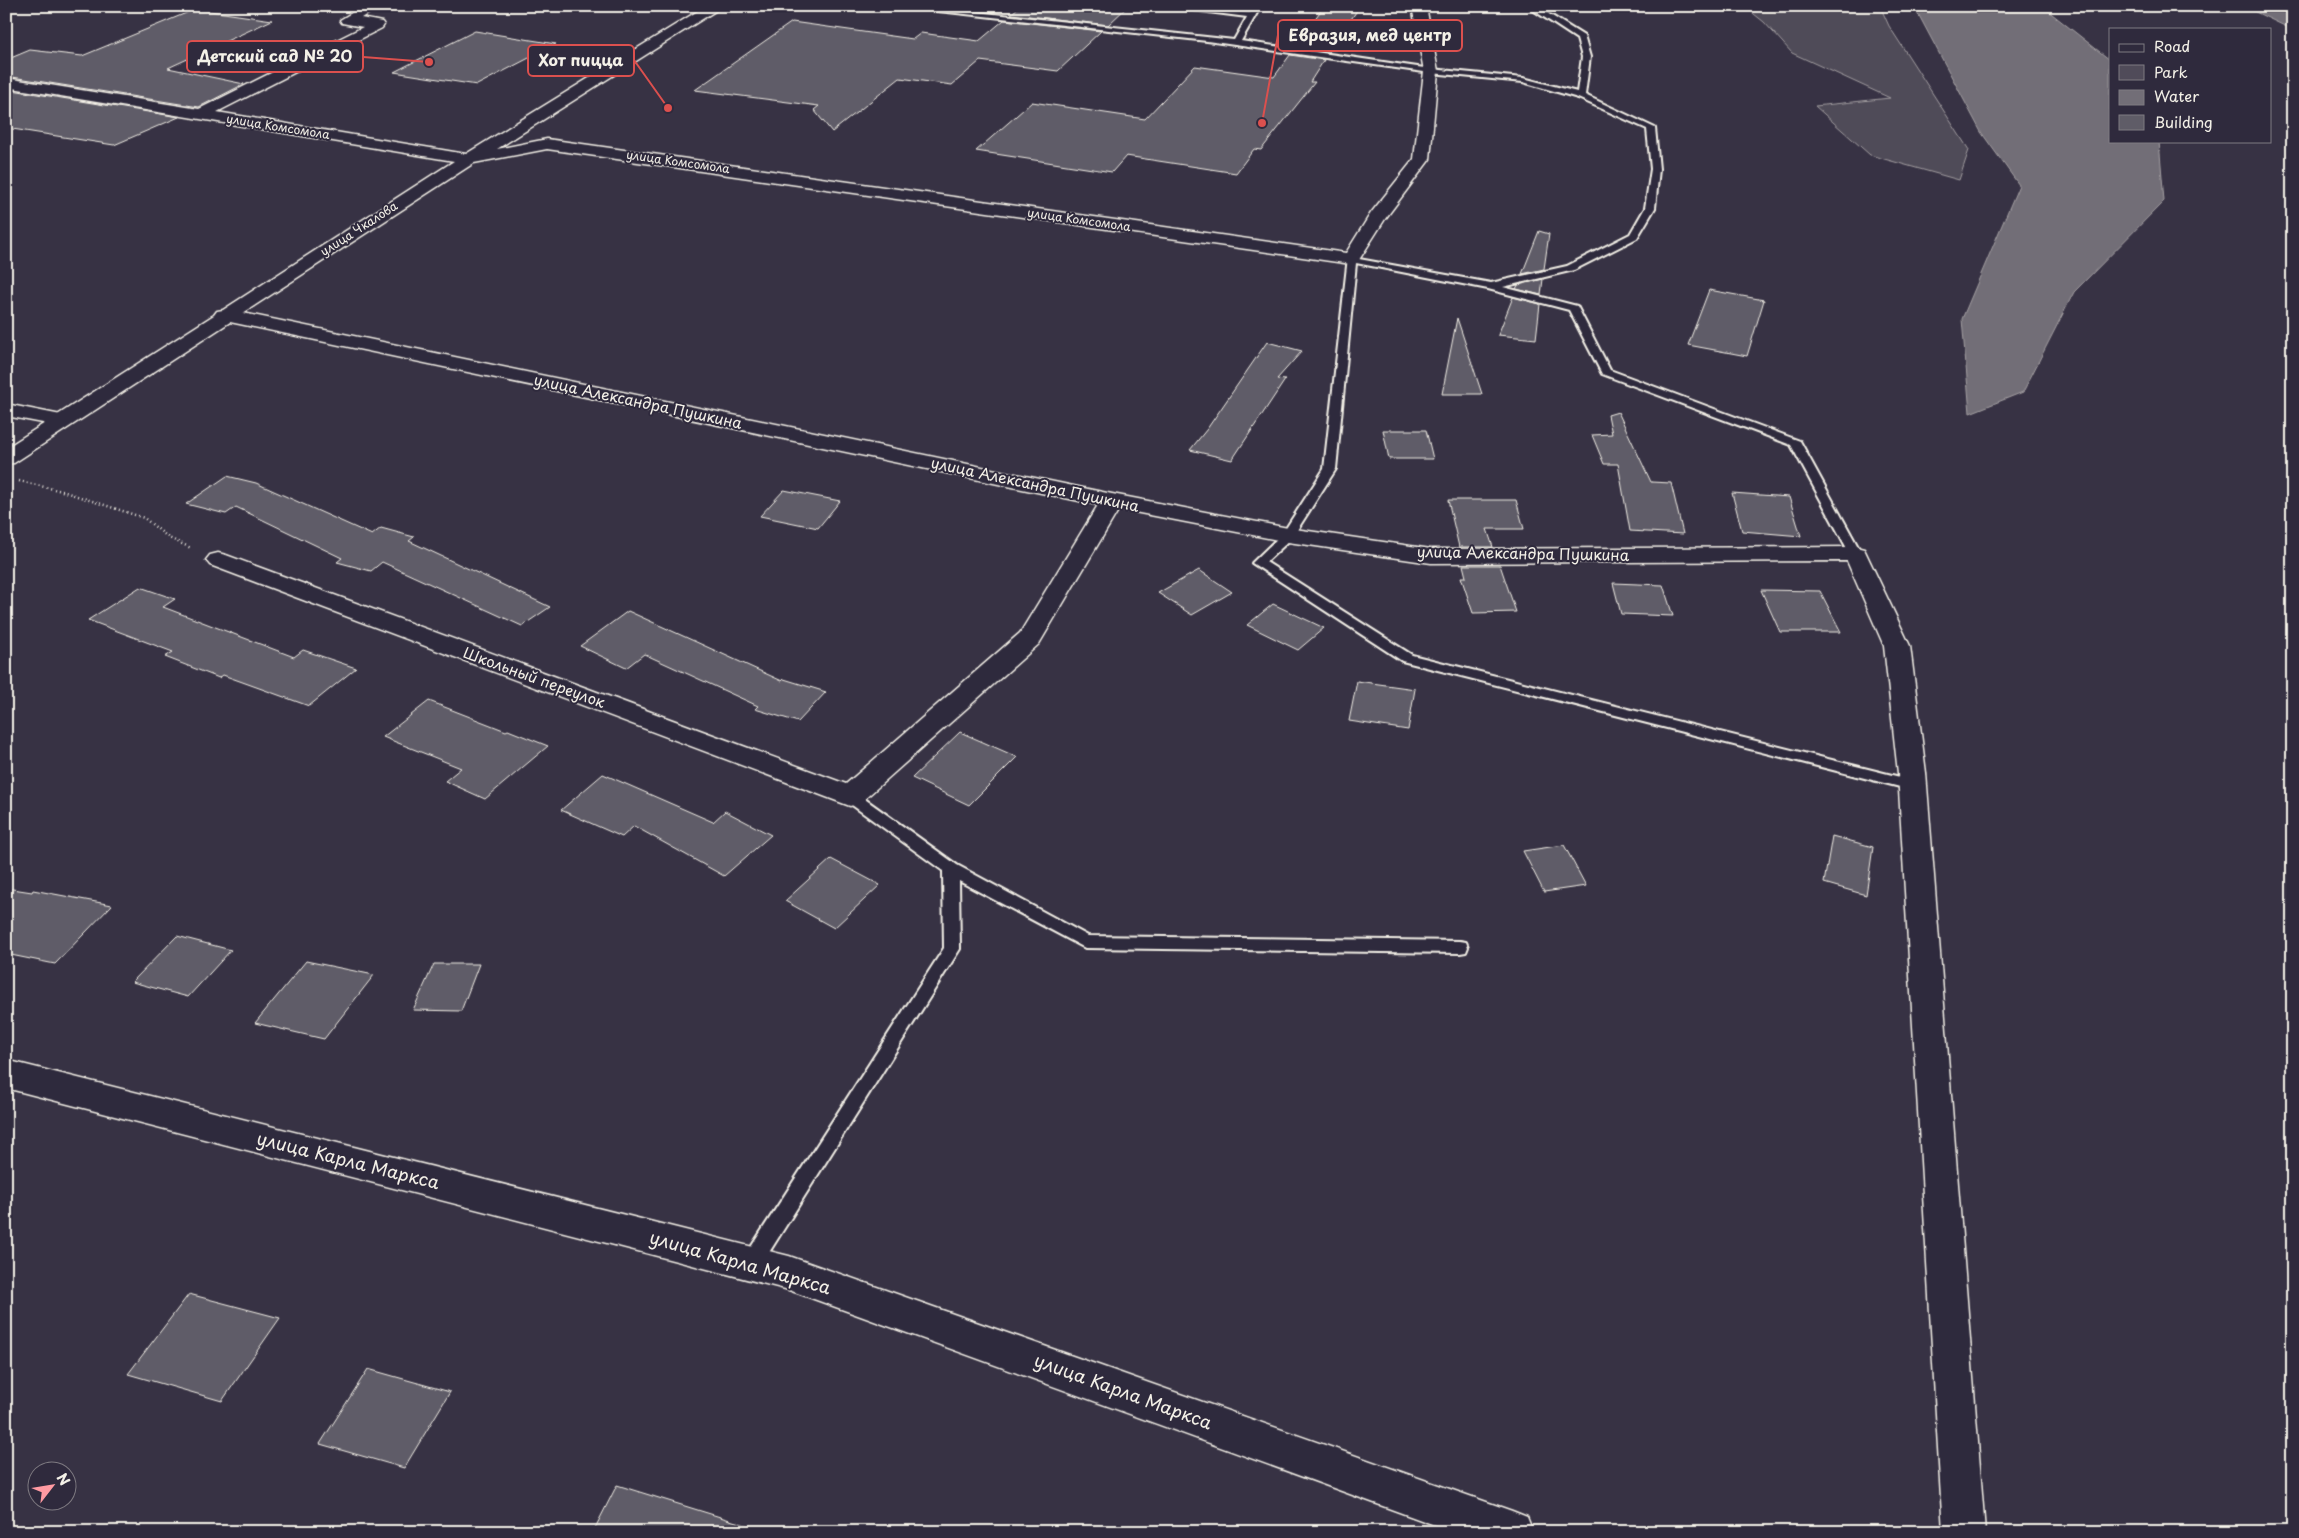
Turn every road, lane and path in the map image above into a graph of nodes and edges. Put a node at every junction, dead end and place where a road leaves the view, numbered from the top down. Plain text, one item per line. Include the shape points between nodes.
1 (374, 6) edge
2 (716, 6) edge
3 (897, 6) edge
4 (1165, 6) edge
5 (1257, 6) edge
6 (1419, 6) edge
7 (1531, 6) edge
8 (1252, 15) junction
9 (1236, 43) junction
10 (1431, 71) junction
11 (6, 82) edge
12 (1581, 96) junction
13 (202, 114) junction
14 (469, 159) junction
15 (1351, 259) junction
16 (1489, 286) junction
17 (224, 315) junction
18 (6, 410) edge
19 (64, 421) junction
20 (6, 458) edge
21 (16, 480) dead end
22 (1112, 501) junction
23 (1288, 535) junction
24 (1856, 554) junction
25 (218, 560) joint
26 (1912, 785) junction
27 (850, 796) junction
28 (951, 869) junction
29 (1460, 947) dead end
30 (6, 1074) edge
31 (751, 1264) junction
32 (1512, 1532) edge
33 (1964, 1532) edge

1 - 13 street via 347,20 377,25
2 - 14 street, улица Чкалова
3 - 9 lane
4 - 8 lane
5 - 8 lane
6 - 10 street
7 - 12 lane via 1581,38 1586,56
8 - 9 lane
9 - 10 lane
10 - 12 lane via 1522,80
10 - 15 street via 1422,159 1377,217
11 - 13 street, улица Комсомола
12 - 16 lane via 1651,128 1655,169 1650,208 1634,236 1570,268
13 - 14 street, улица Комсомола
14 - 15 street, улица Комсомола via 547,144
14 - 17 street, улица Чкалова
15 - 16 lane
15 - 23 lane via 1330,469
16 - 24 lane via 1573,308 1606,372 1796,443
17 - 19 street, улица Чкалова
17 - 22 street, улица Александра Пушкина
18 - 19 street
19 - 20 street, улица Чкалова
21 - 25 path via 62,491 144,518 169,538
22 - 23 street, улица Александра Пушкина
22 - 27 street via 1030,638
23 - 24 street, улица Александра Пушкина via 1431,556
23 - 26 lane via 1258,563 1407,658
24 - 26 street via 1897,646
25 - 27 street, Школьный переулок
26 - 33 street
27 - 28 lane
28 - 29 lane via 1085,942
28 - 31 lane via 952,949
30 - 31 street, улица Карла Маркса
31 - 32 street, улица Карла Маркса via 789,1273

